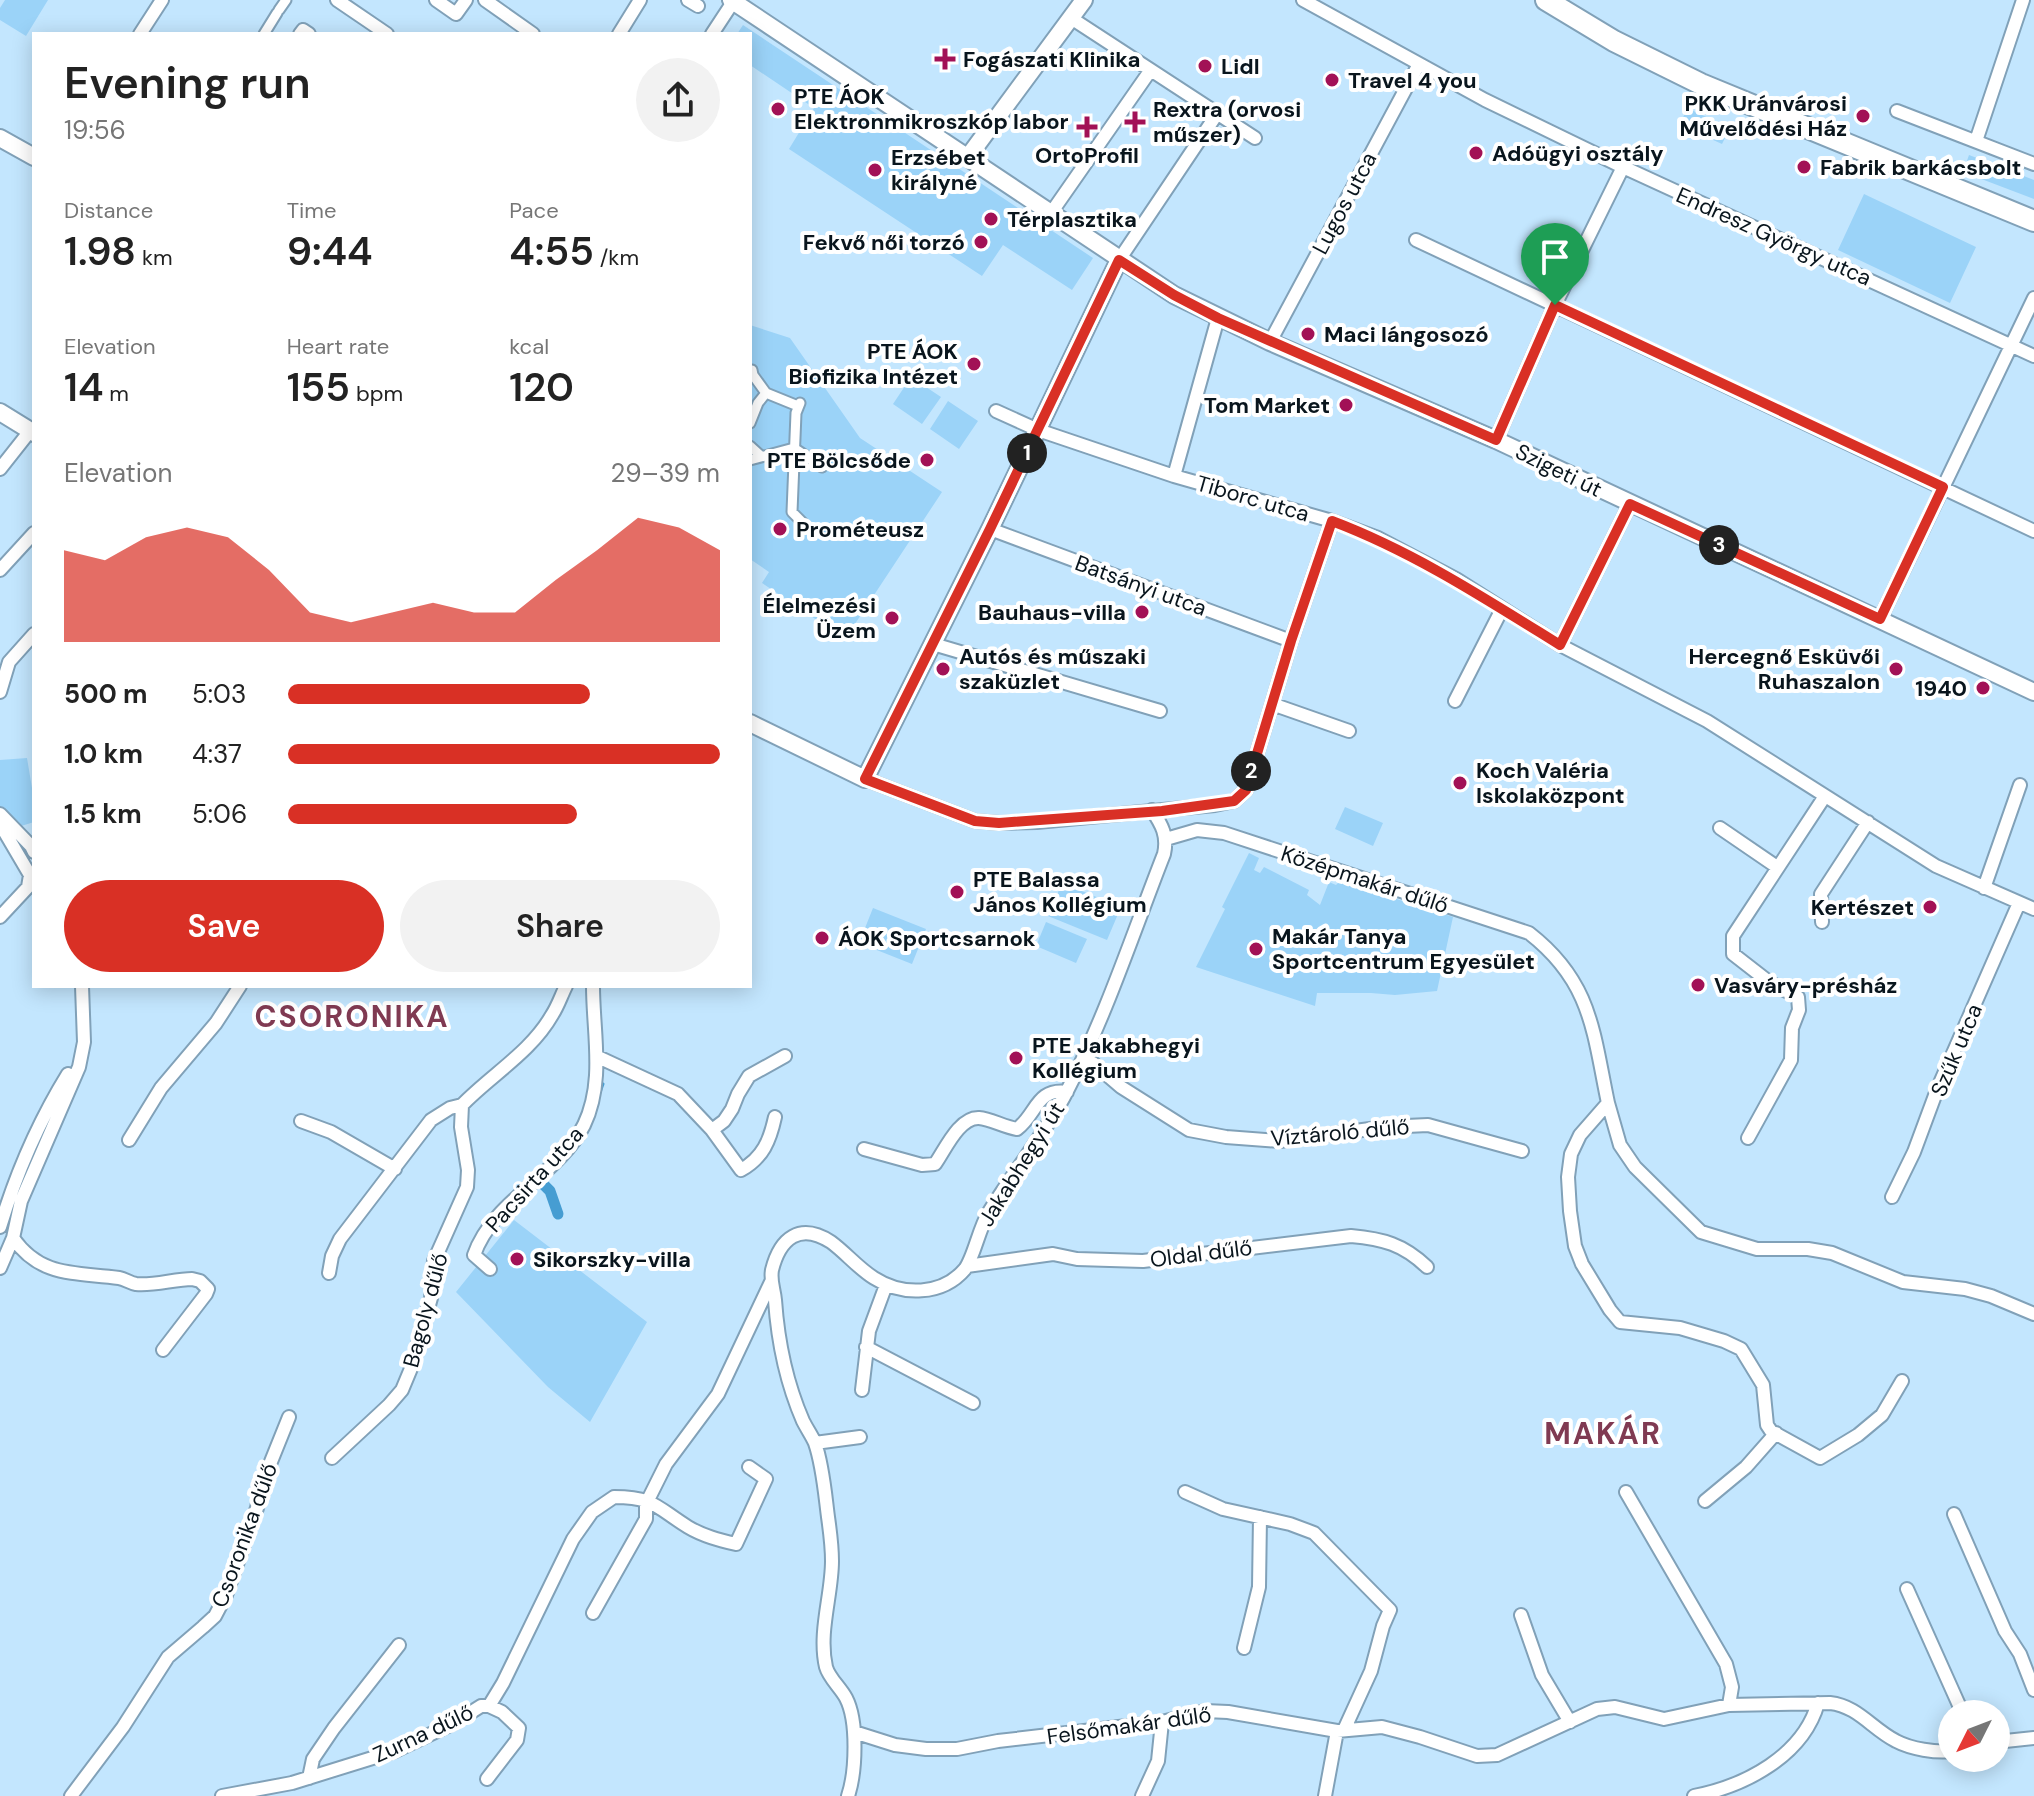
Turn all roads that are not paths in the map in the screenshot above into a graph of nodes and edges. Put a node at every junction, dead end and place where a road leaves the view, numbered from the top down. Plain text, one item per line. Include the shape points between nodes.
1 (162, 0) edge
2 (286, 0) edge
3 (337, 0) edge
4 (436, 0) edge
5 (466, 0) edge
6 (485, 0) edge
7 (640, 0) edge
8 (1084, 0) edge
9 (1303, 0) edge
10 (1546, 0) edge
11 (2023, 0) edge
12 (732, 1) edge
13 (1071, 18) junction
14 (141, 32) edge
15 (265, 32) edge
16 (384, 32) edge
17 (530, 32) edge
18 (620, 32) edge
19 (713, 32) edge
20 (1419, 64) junction
21 (1150, 71) junction
22 (1897, 111) dead end
23 (1217, 114) junction
24 (986, 133) junction
25 (0, 138) edge
26 (1255, 138) dead end
27 (1976, 141) junction
28 (950, 146) junction
29 (32, 156) edge
30 (968, 157) junction
31 (2034, 164) edge
32 (1623, 167) junction
33 (1051, 213) junction
34 (2034, 221) edge
35 (1416, 240) dead end
36 (1119, 260) junction
37 (2034, 298) edge
38 (1555, 305) junction
39 (1218, 318) junction
40 (1270, 342) junction
41 (2010, 345) junction
42 (2034, 356) edge
43 (752, 374) edge
44 (766, 393) junction
45 (996, 411) dead end
46 (0, 412) edge
47 (752, 418) edge
48 (1038, 430) junction
49 (32, 432) edge
50 (1496, 440) junction
51 (794, 448) junction
52 (752, 449) edge
53 (778, 453) junction
54 (761, 456) junction
55 (752, 459) edge
56 (793, 462) junction
57 (822, 467) dead end
58 (0, 469) edge
59 (1174, 476) junction
60 (1943, 487) junction
61 (1630, 504) junction
62 (1332, 521) junction
63 (804, 524) dead end
64 (990, 529) junction
65 (2034, 531) edge
66 (32, 535) edge
67 (0, 570) edge
68 (1502, 609) junction
69 (1880, 619) junction
70 (32, 636) edge
71 (1291, 641) junction
72 (933, 644) junction
73 (1560, 645) junction
74 (0, 692) edge
75 (2034, 692) edge
76 (1455, 701) dead end
77 (1272, 704) junction
78 (1160, 711) dead end
79 (752, 724) edge
80 (1349, 731) dead end
81 (865, 779) junction
82 (2020, 785) dead end
83 (1825, 796) junction
84 (1152, 810) junction
85 (0, 814) edge
86 (1868, 822) junction
87 (0, 824) edge
88 (1720, 828) dead end
89 (1166, 839) junction
90 (32, 850) edge
91 (1777, 867) junction
92 (1984, 888) junction
93 (2019, 903) junction
94 (2034, 909) edge
95 (0, 917) edge
96 (1822, 922) dead end
97 (82, 988) edge
98 (239, 988) edge
99 (565, 988) edge
100 (593, 988) edge
101 (84, 1042) junction
102 (785, 1056) dead end
103 (598, 1057) junction
104 (1083, 1058) junction
105 (1067, 1092) junction
106 (1608, 1103) junction
107 (462, 1105) junction
108 (775, 1117) dead end
109 (301, 1121) dead end
110 (712, 1130) junction
111 (1748, 1138) dead end
112 (129, 1140) dead end
113 (864, 1149) dead end
114 (1522, 1151) dead end
115 (395, 1169) junction
116 (1892, 1197) dead end
117 (0, 1227) edge
118 (13, 1238) junction
119 (967, 1266) junction
120 (1427, 1267) dead end
121 (0, 1268) edge
122 (490, 1269) dead end
123 (329, 1273) dead end
124 (771, 1282) junction
125 (886, 1285) junction
126 (2034, 1314) edge
127 (866, 1347) junction
128 (163, 1350) dead end
129 (1902, 1381) dead end
130 (862, 1390) dead end
131 (973, 1403) dead end
132 (289, 1417) dead end
133 (1776, 1433) junction
134 (860, 1437) dead end
135 (815, 1443) junction
136 (332, 1458) dead end
137 (749, 1467) dead end
138 (1185, 1492) dead end
139 (1626, 1492) dead end
140 (649, 1499) junction
141 (1705, 1501) dead end
142 (1954, 1514) dead end
143 (1260, 1517) junction
144 (1907, 1589) dead end
145 (593, 1613) dead end
146 (1521, 1615) dead end
147 (399, 1645) dead end
148 (1244, 1648) dead end
149 (2034, 1690) edge
150 (1957, 1700) edge
151 (1818, 1703) junction
152 (1729, 1705) junction
153 (489, 1706) junction
154 (1162, 1722) junction
155 (1570, 1722) junction
156 (1341, 1730) junction
157 (854, 1732) junction
158 (2034, 1738) edge
159 (2010, 1741) edge
160 (1938, 1751) edge
161 (309, 1778) junction
162 (487, 1779) dead end
163 (71, 1796) edge
164 (222, 1796) edge
165 (848, 1796) edge
166 (1142, 1796) edge
167 (1325, 1796) edge
168 (1694, 1796) edge

1 - 14 street
2 - 15 street
3 - 16 street
4 - 5 street via 456,14
6 - 17 street
7 - 18 street
8 - 13 street
9 - 20 street, Endresz György utca
10 - 34 main road via 1701,84
11 - 27 street
12 - 19 street
12 - 28 street, Szigeti út
13 - 21 street
13 - 24 street
20 - 32 street, Endresz György utca
20 - 40 street, Lugos utca
21 - 23 street
21 - 33 street
22 - 27 street
23 - 26 street
23 - 36 street
24 - 28 street
24 - 30 street
25 - 29 street
27 - 31 street
28 - 30 street, Szigeti út
30 - 33 street, Szigeti út
32 - 38 street
32 - 41 street, Endresz György utca
33 - 36 street, Szigeti út
35 - 38 street
36 - 39 street, Szigeti út
36 - 48 street
37 - 41 street
38 - 50 street
38 - 60 street
39 - 40 street, Szigeti út
39 - 59 street
40 - 50 street, Szigeti út
41 - 42 street, Endresz György utca
41 - 60 street
43 - 44 street
44 - 47 street
44 - 51 street via 799,405
45 - 48 street, Tiborc utca
46 - 49 street
48 - 59 street, Tiborc utca
48 - 64 street
49 - 58 street
50 - 61 street, Szigeti út
51 - 53 street
51 - 56 street
51 - 57 street
52 - 54 street
53 - 54 street
53 - 56 street
54 - 55 street
56 - 63 street via 792,514
59 - 62 street, Tiborc utca
60 - 65 street
60 - 69 street
61 - 69 street, Szigeti út
61 - 73 street
62 - 68 street, Tiborc utca via 1378,538
62 - 71 street
64 - 71 street, Batsányi utca
64 - 72 street
66 - 67 street
68 - 73 street, Tiborc utca
68 - 76 street
69 - 75 street, Szigeti út
70 - 74 street via 9,662
71 - 77 street
72 - 78 street
72 - 81 street
73 - 83 street, Tiborc utca via 1707,721
77 - 80 street
77 - 84 street via 1246,790 1234,801
79 - 81 street
81 - 84 street via 987,823
82 - 92 street
83 - 86 street, Tiborc utca
83 - 91 street
84 - 89 street
85 - 90 street
86 - 92 street, Tiborc utca via 1936,866
86 - 96 street via 1821,894
87 - 95 street via 30,875 28,887
88 - 91 street
89 - 104 street, Jakabhegyi út
89 - 106 street, Középmakár dűlő via 1197,830 1224,833 1529,933 1548,948 1589,1011
91 - 111 street via 1733,936 1733,954 1798,997 1799,1010 1792,1028 1791,1060
92 - 93 street, Tiborc utca
93 - 94 street, Tiborc utca
93 - 116 street, Szűk utca
97 - 101 street
98 - 112 street via 161,1088
99 - 107 street via 551,1017 519,1055
100 - 103 street, Pacsirta utca
101 - 117 street via 51,1101
101 - 118 street via 79,1067 21,1201
102 - 110 street via 749,1076 724,1121
103 - 110 street via 678,1094
103 - 122 street, Pacsirta utca via 597,1081 576,1137 479,1241 474,1255
104 - 105 street, Jakabhegyi út
104 - 114 street, Víztároló dűlő via 1189,1130 1280,1141 1428,1125
105 - 113 street, Jakabhegyi út via 1045,1094 1017,1129 970,1119 935,1164
105 - 119 street, Jakabhegyi út via 981,1225
106 - 126 street, Középmakár dűlő via 1620,1145 1635,1167 1701,1232 1757,1249 1832,1253 1903,1282 1978,1293
106 - 133 street via 1571,1154 1570,1211 1582,1264 1620,1322 1680,1328 1741,1349 1763,1385 1767,1425
107 - 115 street via 431,1120
107 - 136 street, Bagoly dűlő via 467,1187 434,1261 431,1298 412,1366 389,1405
108 - 110 street via 770,1140 755,1162 741,1170
109 - 115 street
115 - 123 street via 340,1239
118 - 121 street
118 - 128 street via 25,1255 80,1276 136,1284 200,1281 206,1294
119 - 120 street, Oldal dűlő via 1053,1254 1143,1261 1351,1236 1398,1244
119 - 125 street via 950,1283 934,1289
124 - 125 street via 781,1245 790,1237 811,1234 829,1241
124 - 135 street via 778,1343
124 - 140 street via 718,1394 666,1464
125 - 127 street
127 - 130 street
127 - 131 street
129 - 133 street via 1882,1415 1820,1458
132 - 163 street, Csoronika dűlő via 215,1616 168,1657
133 - 141 street
134 - 135 street
135 - 157 street via 832,1562 825,1657 827,1671 850,1707
137 - 140 street via 766,1479 736,1544 689,1528
138 - 143 street via 1223,1509
139 - 152 street via 1726,1664 1732,1687
140 - 145 street via 646,1519
140 - 153 street via 614,1497 592,1512 573,1539
142 - 149 street
143 - 148 street via 1259,1587
143 - 156 street via 1314,1533 1390,1610 1371,1671
144 - 150 street
146 - 155 street via 1542,1675
147 - 161 street via 313,1759
151 - 152 street, Felsőmakár dűlő
151 - 160 street, Felsőmakár dűlő via 1846,1706 1896,1742
151 - 168 street via 1802,1738 1752,1777
152 - 155 street, Felsőmakár dűlő via 1664,1719 1615,1707
153 - 161 street, Zurna dűlő via 395,1751
153 - 162 street, Zurna dűlő via 519,1728 517,1740
154 - 156 street, Felsőmakár dűlő via 1205,1711 1228,1712
154 - 157 street, Felsőmakár dűlő via 957,1749 895,1745
154 - 166 street via 1158,1761
155 - 156 street, Felsőmakár dűlő via 1497,1755 1477,1756 1382,1727
156 - 167 street
157 - 165 street
158 - 159 street
161 - 164 street, Zurna dűlő

